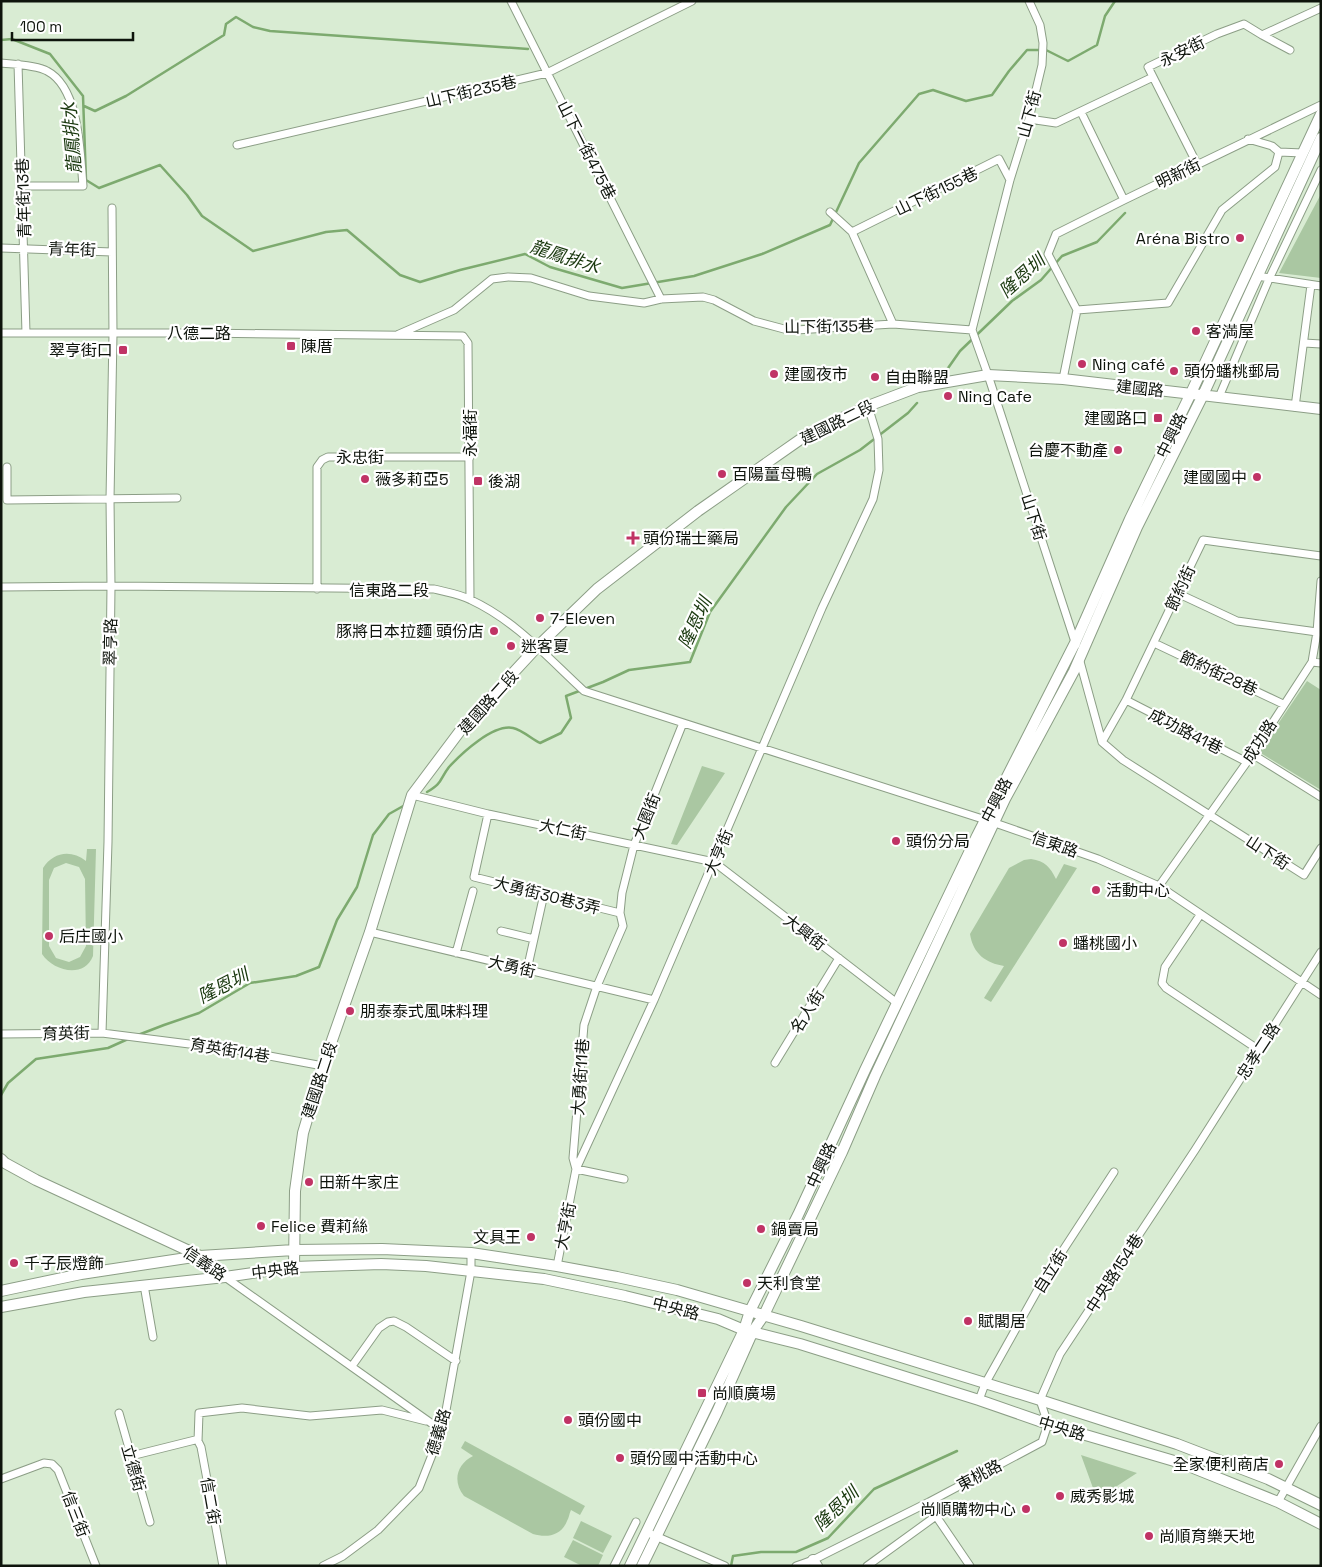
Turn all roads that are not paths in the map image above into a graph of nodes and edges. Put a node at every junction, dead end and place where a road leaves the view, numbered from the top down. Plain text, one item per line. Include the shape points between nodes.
1 (511, 1) edge
2 (692, 1) edge
3 (1029, 1) edge
4 (1321, 8) edge
5 (1262, 35) junction
6 (1290, 50) dead end
7 (1, 63) edge
8 (18, 64) junction
9 (547, 74) junction
10 (1153, 77) junction
11 (1321, 106) edge
12 (1081, 112) junction
13 (1321, 114) edge
14 (1028, 119) junction
15 (1321, 138) edge
16 (1248, 139) junction
17 (236, 145) dead end
18 (1279, 152) junction
19 (1302, 153) junction
20 (1197, 164) junction
21 (1321, 170) edge
22 (1010, 180) junction
23 (22, 186) junction
24 (1124, 200) junction
25 (112, 208) dead end
26 (831, 213) dead end
27 (852, 232) junction
28 (1, 248) edge
29 (25, 248) junction
30 (112, 252) junction
31 (1257, 276) junction
32 (1269, 279) junction
33 (1311, 285) junction
34 (1321, 286) edge
35 (660, 296) junction
36 (1076, 310) junction
37 (894, 324) junction
38 (1, 333) edge
39 (26, 333) junction
40 (113, 334) junction
41 (974, 334) junction
42 (396, 336) junction
43 (1304, 343) junction
44 (1321, 344) edge
45 (988, 375) junction
46 (1063, 379) junction
47 (1191, 393) junction
48 (1203, 395) junction
49 (1219, 397) junction
50 (868, 406) junction
51 (1295, 407) junction
52 (1321, 409) edge
53 (470, 457) junction
54 (7, 467) dead end
55 (177, 498) dead end
56 (110, 499) junction
57 (1321, 556) edge
58 (1321, 581) edge
59 (111, 586) junction
60 (1, 587) edge
61 (316, 589) junction
62 (1177, 592) junction
63 (470, 599) junction
64 (1317, 632) junction
65 (1075, 643) junction
66 (1154, 643) junction
67 (538, 646) junction
68 (1079, 659) junction
69 (1312, 662) junction
70 (1321, 663) edge
71 (1126, 700) junction
72 (1283, 704) junction
73 (683, 722) junction
74 (1102, 742) junction
75 (762, 749) junction
76 (1252, 754) junction
77 (1246, 762) junction
78 (412, 795) junction
79 (1321, 797) edge
80 (488, 814) junction
81 (1210, 814) junction
82 (990, 821) junction
83 (634, 845) junction
84 (1321, 848) edge
85 (714, 862) junction
86 (1159, 886) junction
87 (473, 891) dead end
88 (544, 894) junction
89 (620, 914) junction
90 (1200, 915) junction
91 (501, 931) dead end
92 (370, 932) junction
93 (534, 939) junction
94 (1321, 952) edge
95 (456, 953) junction
96 (839, 958) junction
97 (527, 970) junction
98 (1301, 983) junction
99 (596, 986) junction
100 (1321, 996) edge
101 (654, 1000) junction
102 (898, 1002) junction
103 (102, 1033) junction
104 (1, 1034) edge
105 (133, 1036) joint
106 (1259, 1050) junction
107 (775, 1063) dead end
108 (323, 1066) junction
109 (1195, 1150) joint
110 (1, 1159) edge
111 (576, 1169) junction
112 (1114, 1172) dead end
113 (624, 1179) dead end
114 (798, 1216) junction
115 (808, 1221) junction
116 (294, 1250) junction
117 (471, 1252) junction
118 (200, 1256) junction
119 (557, 1266) junction
120 (294, 1267) junction
121 (472, 1271) junction
122 (225, 1276) junction
123 (144, 1285) junction
124 (1, 1291) edge
125 (1, 1307) edge
126 (750, 1311) junction
127 (764, 1315) junction
128 (748, 1331) junction
129 (153, 1337) dead end
130 (456, 1360) junction
131 (352, 1366) junction
132 (985, 1384) junction
133 (979, 1400) junction
134 (1040, 1400) junction
135 (119, 1413) dead end
136 (432, 1422) junction
137 (1048, 1424) junction
138 (1321, 1426) edge
139 (443, 1427) junction
140 (196, 1441) junction
141 (131, 1456) junction
142 (1, 1479) edge
143 (1285, 1487) junction
144 (929, 1502) junction
145 (1278, 1502) junction
146 (1321, 1506) edge
147 (936, 1516) junction
148 (150, 1522) dead end
149 (636, 1522) dead end
150 (1321, 1524) edge
151 (646, 1532) junction
152 (656, 1536) junction
153 (815, 1563) edge
154 (722, 1564) edge
155 (96, 1566) edge
156 (223, 1566) edge
157 (323, 1566) edge
158 (614, 1566) edge
159 (630, 1566) edge
160 (642, 1566) edge
161 (796, 1566) edge
162 (867, 1566) edge
163 (970, 1566) edge

1 - 9 street, 山下一街475巷
2 - 9 street, 山下街235巷
3 - 14 street, 山下街 via 1040,25 1043,58
4 - 5 street
5 - 6 street
5 - 10 street, 永安街 via 1244,24 1217,34 1148,67
7 - 8 street
8 - 23 street, 青年街13巷
8 - 23 street via 47,70 60,82 74,108 83,186
9 - 17 street, 山下街235巷
9 - 35 street, 山下一街475巷
10 - 12 street, 永安街
10 - 20 street
11 - 16 street, 明新街
12 - 14 street, 永安街 via 1056,123
12 - 24 street
13 - 19 street, 中興路
14 - 22 street, 山下街
15 - 31 street, 中興路
16 - 18 street via 1272,146
16 - 20 street, 明新街
18 - 19 street
18 - 36 street via 1275,167 1222,210 1168,302
19 - 47 street, 中興路
20 - 24 street, 明新街
21 - 32 street
22 - 27 street, 山下街155巷 via 1000,159
22 - 41 street, 山下街
23 - 29 street, 青年街13巷
24 - 36 street, 明新街 via 1056,234 1048,254
25 - 30 street, 翠亨路
26 - 27 street
27 - 37 street
28 - 29 street, 青年街
29 - 30 street, 青年街
29 - 39 street, 青年街13巷
30 - 40 street, 翠亨路
31 - 32 street
31 - 48 street, 中興路
32 - 33 street
32 - 49 street
33 - 34 street
33 - 43 street
35 - 37 street, 山下街135巷 via 703,297 754,321 784,329
35 - 42 street, 山下街135巷 via 644,303 589,296 531,278 492,279 454,310
36 - 46 street
37 - 41 street, 山下街135巷
38 - 39 street, 八德二路
39 - 40 street, 八德二路
40 - 42 street, 八德二路
40 - 56 street, 翠亨路
41 - 45 street, 山下街
42 - 53 street, 永福街 via 463,336 468,343
43 - 44 street
43 - 51 street
45 - 46 street, 建國路
45 - 50 street, 建國路二段 via 918,387
45 - 65 street, 山下街
46 - 47 street, 建國路
47 - 48 street, 建國路
47 - 65 street, 中興路
48 - 49 street, 建國路
48 - 68 street, 中興路 via 1137,527
49 - 51 street, 建國路
50 - 67 street, 建國路二段 via 808,434 698,511 597,589
50 - 75 street, 大亨街 via 877,436 879,470 873,499
51 - 52 street, 建國路
53 - 61 street, 永忠街 via 328,457 322,460 317,467
53 - 63 street, 永福街
54 - 56 street via 7,500
55 - 56 street
56 - 59 street, 翠亨路
57 - 62 street, 節約街 via 1203,540
58 - 64 street, 成功路
59 - 60 street, 信東路二段
59 - 61 street, 信東路二段
59 - 103 street, 翠亨路
61 - 63 street, 信東路二段 via 434,589
62 - 64 street via 1237,621
62 - 66 street, 節約街
63 - 67 street, 信東路二段 via 501,616
64 - 69 street, 成功路
65 - 68 street, 山下街
65 - 82 street, 中興路
66 - 71 street, 節約街
66 - 72 street, 節約街28巷
67 - 73 street, 信東路二段 via 582,690
67 - 78 street, 建國路二段 via 464,727
68 - 74 street, 山下街
68 - 82 street, 中興路 via 1005,799
69 - 70 street
69 - 72 street, 成功路
71 - 74 street, 節約街
71 - 77 street, 成功路41巷
72 - 76 street, 成功路
73 - 75 street, 信東路二段
73 - 83 street, 大園街
74 - 81 street, 山下街 via 1123,760
75 - 82 street, 信東路
75 - 85 street, 大亨街
76 - 77 street, 成功路
76 - 79 street
77 - 81 street, 成功路
78 - 80 street, 大仁街
78 - 92 street, 建國路二段
80 - 83 street, 大仁街
80 - 88 street, 大勇街30巷3弄 via 474,877
81 - 84 street, 山下街 via 1304,875
81 - 86 street, 成功路
82 - 86 street, 信東路 via 1098,859
82 - 102 street, 中興路
82 - 115 street, 中興路
83 - 85 street, 大仁街
83 - 89 street, 大園街
85 - 96 street, 大興街
85 - 101 street, 大亨街
86 - 90 street, 信東路
87 - 95 street
88 - 89 street, 大勇街30巷3弄
88 - 93 street
89 - 99 street, 大園街 via 623,926
90 - 98 street, 信東路
90 - 106 street via 1165,968 1162,983
91 - 93 street
92 - 95 street, 大勇街
92 - 108 street, 建國路二段
93 - 97 street
94 - 98 street, 忠孝二路
95 - 97 street, 大勇街
96 - 102 street, 大興街
96 - 107 street, 名人街
97 - 99 street, 大勇街
98 - 100 street, 信東路
98 - 106 street, 忠孝二路
99 - 101 street, 大勇街
99 - 111 street, 大勇街11巷 via 584,1024 573,1158
101 - 111 street, 大亨街
102 - 114 street, 中興路
103 - 104 street, 育英街
103 - 105 street, 育英街
105 - 108 street, 育英街14巷
106 - 109 street, 忠孝二路
108 - 116 street, 建國路二段 via 302,1133 295,1191
109 - 134 street, 中央路154巷 via 1060,1354
110 - 118 street, 信義路 via 36,1180
111 - 113 street
111 - 119 street, 大亨街
112 - 132 street, 自立街 via 1042,1284
114 - 115 street
114 - 126 street, 中興路
115 - 127 street, 中興路
116 - 117 street, 中央路
116 - 118 street, 中央路
116 - 120 street, 建國路二段
117 - 119 street, 中央路
117 - 121 street, 德義路
118 - 122 street, 信義路
118 - 124 street, 中央路 via 81,1274
119 - 126 street, 中央路 via 677,1290
120 - 121 street, 中央路 via 381,1264
120 - 122 street, 中央路
121 - 128 street, 中央路 via 544,1279 625,1296
121 - 130 street, 德義路
122 - 123 street, 中央路
122 - 131 street, 信義路
123 - 125 street, 中央路
123 - 129 street
126 - 127 street, 中央路
126 - 128 street, 中興路
127 - 128 street, 中興路
127 - 132 street, 中央路
128 - 133 street, 中央路
128 - 151 street, 中興路
128 - 152 street, 中興路 via 713,1420
130 - 131 street via 406,1327 388,1322 379,1328
130 - 139 street, 德義路
131 - 136 street, 信義路
132 - 133 street, 自立街
132 - 134 street, 中央路
133 - 137 street, 中央路
134 - 137 street
134 - 143 street, 中央路 via 1177,1444
135 - 141 street, 立德街
136 - 139 street, 信義路
136 - 140 street, 信二街 via 382,1410 310,1416 242,1408 199,1413
137 - 144 street, 東桃路 via 1042,1442
137 - 145 street, 中央路 via 1181,1463
138 - 143 street
139 - 157 street, 德義路 via 419,1488 378,1530 343,1556
140 - 141 street
140 - 156 street, 信二街 via 201,1447
141 - 148 street, 立德街
142 - 155 street, 信三街 via 44,1463 52,1464 58,1470
143 - 145 street
143 - 146 street, 中央路
144 - 147 street
144 - 153 street, 東桃路
145 - 150 street, 中央路
147 - 162 street
147 - 163 street
149 - 158 street
151 - 152 street
151 - 159 street, 中興路
152 - 154 street
152 - 160 street, 中興路
153 - 161 street, 東桃路

